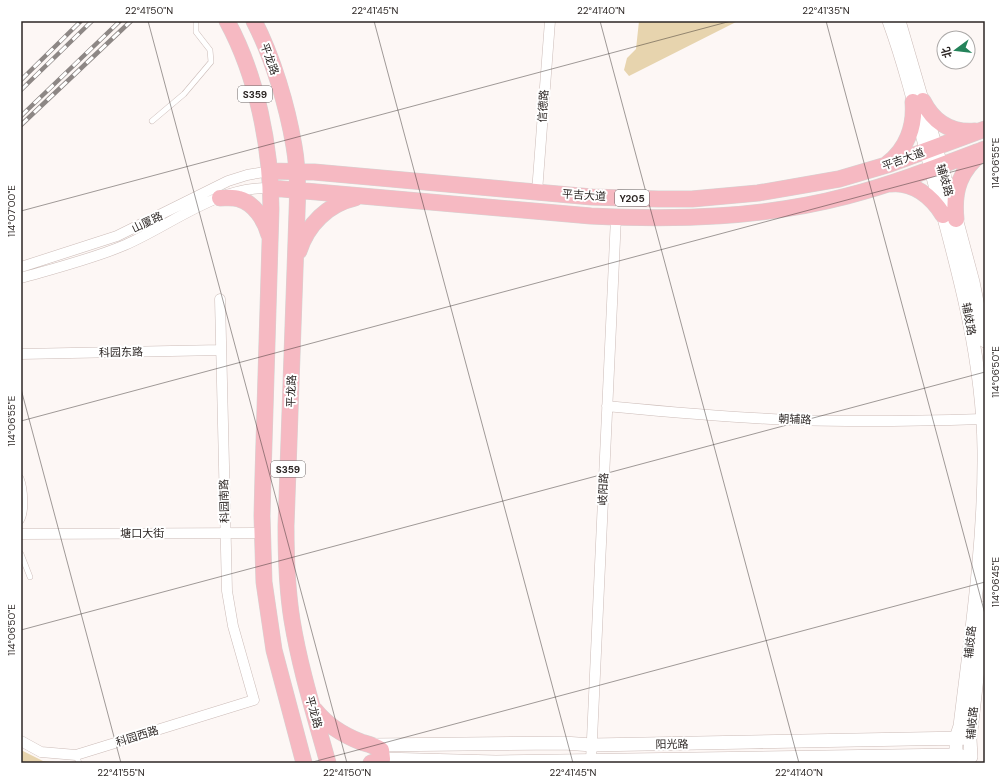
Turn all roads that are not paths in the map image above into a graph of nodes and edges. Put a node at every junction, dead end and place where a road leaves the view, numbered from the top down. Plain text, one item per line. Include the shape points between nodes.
1 (196, 21) edge
2 (227, 21) edge
3 (254, 21) edge
4 (550, 21) edge
5 (889, 21) edge
6 (899, 21) edge
7 (918, 102) junction
8 (152, 120) dead end
9 (984, 129) edge
10 (931, 149) junction
11 (985, 150) edge
12 (936, 167) junction
13 (879, 168) junction
14 (270, 171) junction
15 (297, 171) junction
16 (884, 185) junction
17 (271, 188) junction
18 (298, 190) junction
19 (537, 192) junction
20 (365, 196) junction
21 (220, 198) junction
22 (616, 217) junction
23 (950, 217) junction
24 (270, 242) junction
25 (296, 264) junction
26 (21, 268) edge
27 (21, 278) edge
28 (220, 299) dead end
29 (985, 340) edge
30 (221, 350) junction
31 (21, 354) edge
32 (607, 406) junction
33 (982, 419) junction
34 (21, 478) edge
35 (21, 521) edge
36 (225, 533) junction
37 (262, 533) junction
38 (21, 534) edge
39 (21, 554) edge
40 (30, 577) dead end
41 (985, 608) edge
42 (310, 699) junction
43 (254, 700) joint
44 (956, 738) junction
45 (970, 739) junction
46 (21, 741) edge
47 (373, 745) junction
48 (592, 745) junction
49 (956, 755) junction
50 (78, 759) edge
51 (591, 760) junction
52 (785, 760) edge
53 (974, 760) edge
54 (376, 761) edge
55 (304, 763) edge
56 (328, 763) edge

1 - 8 lane via 196,32 210,50 211,62 184,94
2 - 14 main road, 平龙路 / S359 via 250,77
3 - 15 main road, 平龙路 / S359 via 282,95
4 - 19 street, 信德路
5 - 7 street
6 - 7 street, 辅岐路
7 - 9 main road via 934,118 948,127 964,131
7 - 10 street, 辅岐路
7 - 13 main road via 908,138 894,158
9 - 10 main road, 平吉大道 / Y205
10 - 12 street, 辅岐路
10 - 13 main road, 平吉大道 / Y205
11 - 12 main road, 平吉大道 / Y205
11 - 23 main road via 961,178
12 - 16 main road, 平吉大道 / Y205
12 - 23 street, 辅歧路
13 - 19 main road, 平吉大道 / Y205 via 839,179 785,189 712,197 658,199
14 - 15 main road, 平吉大道 / Y205
14 - 17 main road, 平龙路 / S359
14 - 26 street, 山厦路 via 228,181 117,236
15 - 18 main road, 平龙路 / S359
15 - 19 main road, 平吉大道 / Y205
16 - 22 main road, 平吉大道 / Y205 via 841,198 770,211 711,216
16 - 23 main road via 903,185 920,191
17 - 18 main road, 平吉大道 / Y205
17 - 21 street, 山厦路 via 248,190
17 - 24 main road, 平龙路 / S359
18 - 20 main road, 平吉大道 / Y205
18 - 25 main road, 平龙路 / S359
20 - 22 main road, 平吉大道 / Y205
20 - 25 main road via 338,203 321,216 305,237
21 - 24 main road via 240,199 252,207 262,219
21 - 27 street, 山厦路 via 106,252
22 - 32 street, 岐阳路
23 - 29 street via 973,282
23 - 33 street, 辅歧路 via 973,334
24 - 37 main road, 平龙路 / S359
25 - 42 main road, 平龙路 / S359 via 286,562 293,626
28 - 30 street, 科园南路
30 - 31 street, 科园东路
30 - 36 street, 科园南路
32 - 33 street, 朝辅路 via 794,420
32 - 48 street, 岐阳路
33 - 44 street, 辅歧路 via 984,486 980,554 960,726
34 - 35 lane via 24,485 24,516
36 - 37 street, 塘口大街
36 - 38 street, 塘口大街
36 - 43 street, 科园南路 via 226,591
37 - 55 main road, 平龙路 / S359 via 264,582 271,628
39 - 40 lane
41 - 45 street, 辅岐路
42 - 47 main road via 322,719 330,726 351,738
42 - 56 main road, 平龙路 / S359
43 - 50 street, 科园西路
44 - 45 street, 阳光路
44 - 48 street, 阳光路
44 - 49 street, 辅歧路
45 - 53 street, 辅岐路
46 - 50 street, 科园西路 via 41,752
47 - 48 street, 阳光路
47 - 54 main road via 381,750
48 - 51 street, 岐阳路
49 - 52 street, 阳光路
49 - 53 street
51 - 52 street, 阳光路
51 - 54 street, 阳光路

